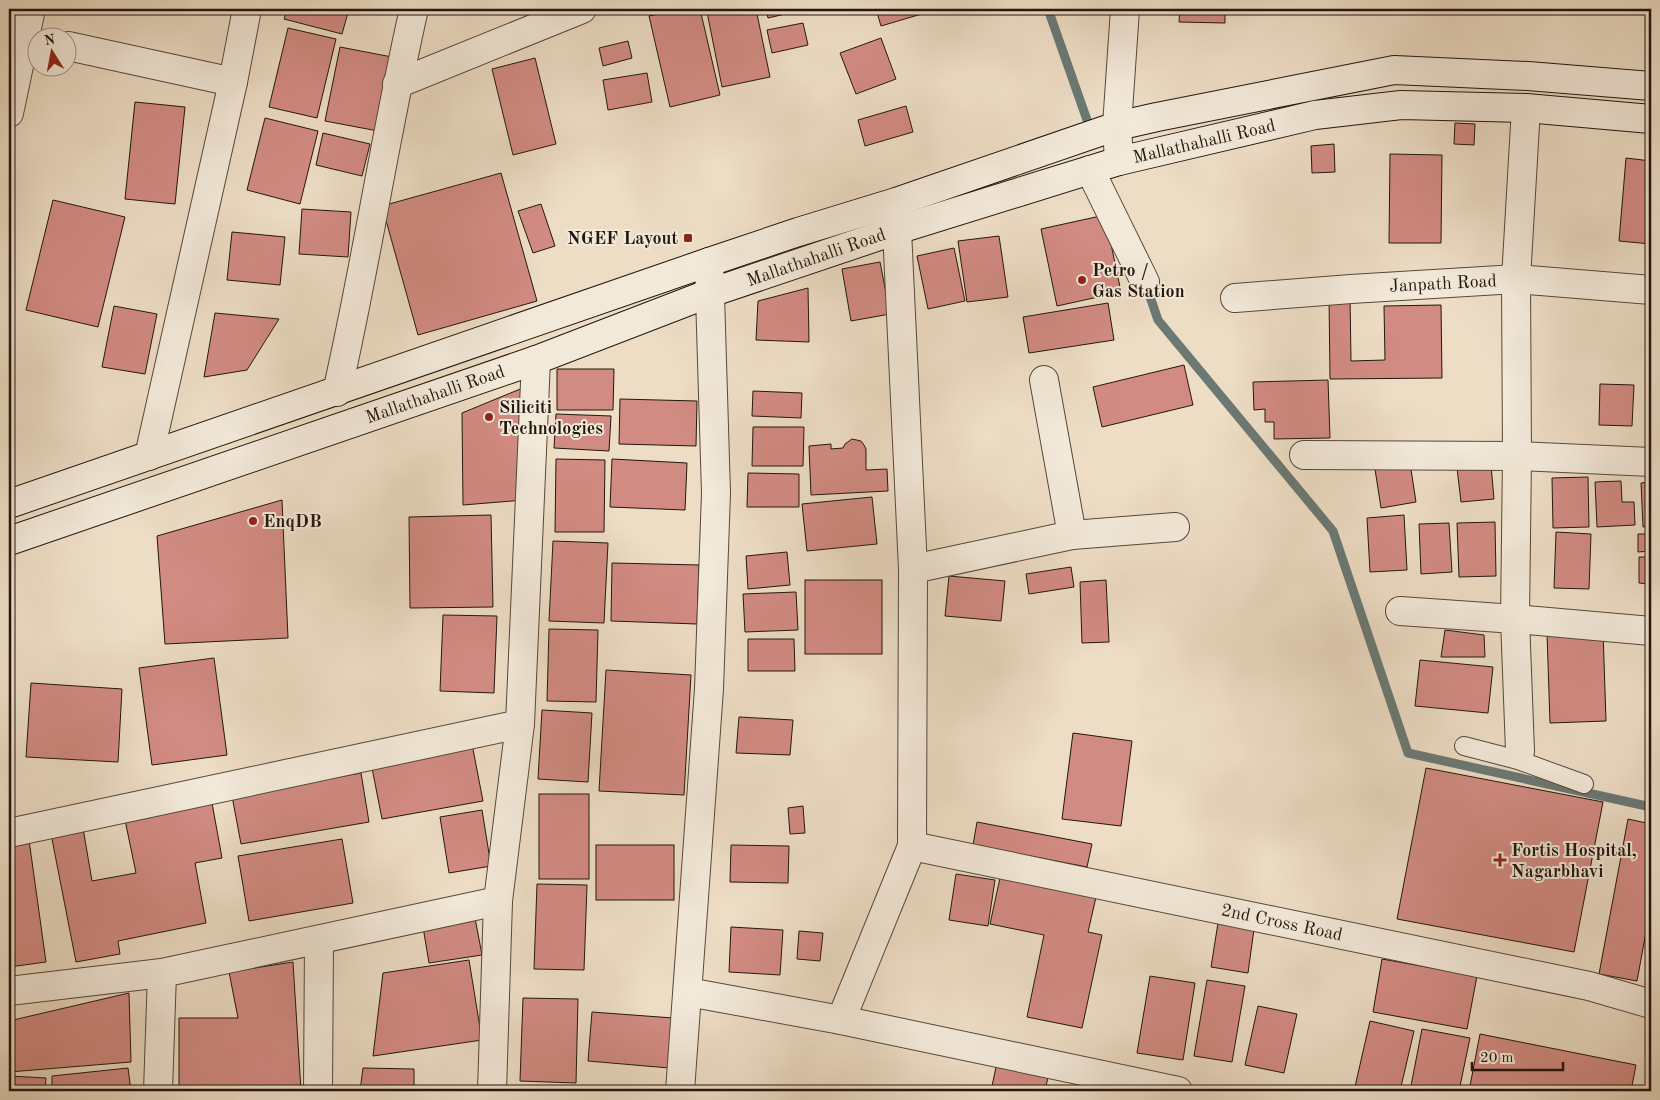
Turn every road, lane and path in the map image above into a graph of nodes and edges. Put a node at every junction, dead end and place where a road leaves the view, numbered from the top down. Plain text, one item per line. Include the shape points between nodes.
1 (31, 9) edge
2 (247, 9) edge
3 (414, 9) edge
4 (582, 9) edge
5 (1125, 9) edge
6 (24, 36) edge
7 (78, 48) edge
8 (233, 82) junction
9 (397, 84) junction
10 (1651, 86) edge
11 (1526, 108) junction
12 (9, 113) edge
13 (1651, 119) edge
14 (1117, 126) junction
15 (1119, 161) junction
16 (1090, 170) junction
17 (897, 230) junction
18 (709, 262) junction
19 (1516, 280) junction
20 (1145, 282) dead end
21 (1651, 290) edge
22 (710, 293) junction
23 (1234, 298) dead end
24 (536, 360) junction
25 (1044, 380) dead end
26 (337, 392) junction
27 (1304, 455) dead end
28 (149, 456) junction
29 (1517, 456) junction
30 (1651, 462) edge
31 (9, 504) edge
32 (1175, 527) dead end
33 (1072, 535) junction
34 (9, 541) edge
35 (913, 569) junction
36 (1400, 611) dead end
37 (1515, 619) junction
38 (1651, 631) edge
39 (520, 724) junction
40 (1464, 746) dead end
41 (1519, 755) junction
42 (1584, 784) dead end
43 (9, 833) edge
44 (912, 846) junction
45 (498, 901) junction
46 (320, 940) junction
47 (162, 973) junction
48 (9, 991) edge
49 (688, 992) junction
50 (1651, 1004) edge
51 (841, 1020) junction
52 (158, 1091) edge
53 (318, 1091) edge
54 (492, 1091) edge
55 (680, 1091) edge
56 (1178, 1091) edge

1 - 6 street
2 - 8 street
3 - 9 street
4 - 9 street
5 - 14 street
6 - 12 street
7 - 8 street
8 - 28 street
9 - 26 street
10 - 14 street, Mallathahalli Road via 1394,70
11 - 13 street, Mallathahalli Road
11 - 15 street, Mallathahalli Road via 1401,105 1315,115
11 - 19 street
14 - 15 street
14 - 18 street, Mallathahalli Road
15 - 16 street, Mallathahalli Road
16 - 17 street, Mallathahalli Road
16 - 20 street
17 - 22 street, Mallathahalli Road
17 - 35 street
18 - 22 street
18 - 26 street, Mallathahalli Road
19 - 21 street, Janpath Road
19 - 23 street, Janpath Road via 1350,288
19 - 29 street
22 - 24 street, Mallathahalli Road
22 - 49 street via 716,493 710,689
24 - 34 street, Mallathahalli Road
24 - 39 street
25 - 33 street
26 - 28 street, Mallathahalli Road
27 - 29 street
28 - 31 street, Mallathahalli Road
29 - 30 street
29 - 37 street
32 - 33 street
33 - 35 street
35 - 44 street
36 - 37 street
37 - 38 street
37 - 41 street
39 - 43 street
39 - 45 street
40 - 41 lane
41 - 42 lane
44 - 50 street, 2nd Cross Road via 1589,986
44 - 51 street
45 - 46 street
45 - 54 street
46 - 47 street
46 - 53 street
47 - 48 street
47 - 52 street
49 - 51 street
49 - 55 street
51 - 56 street

